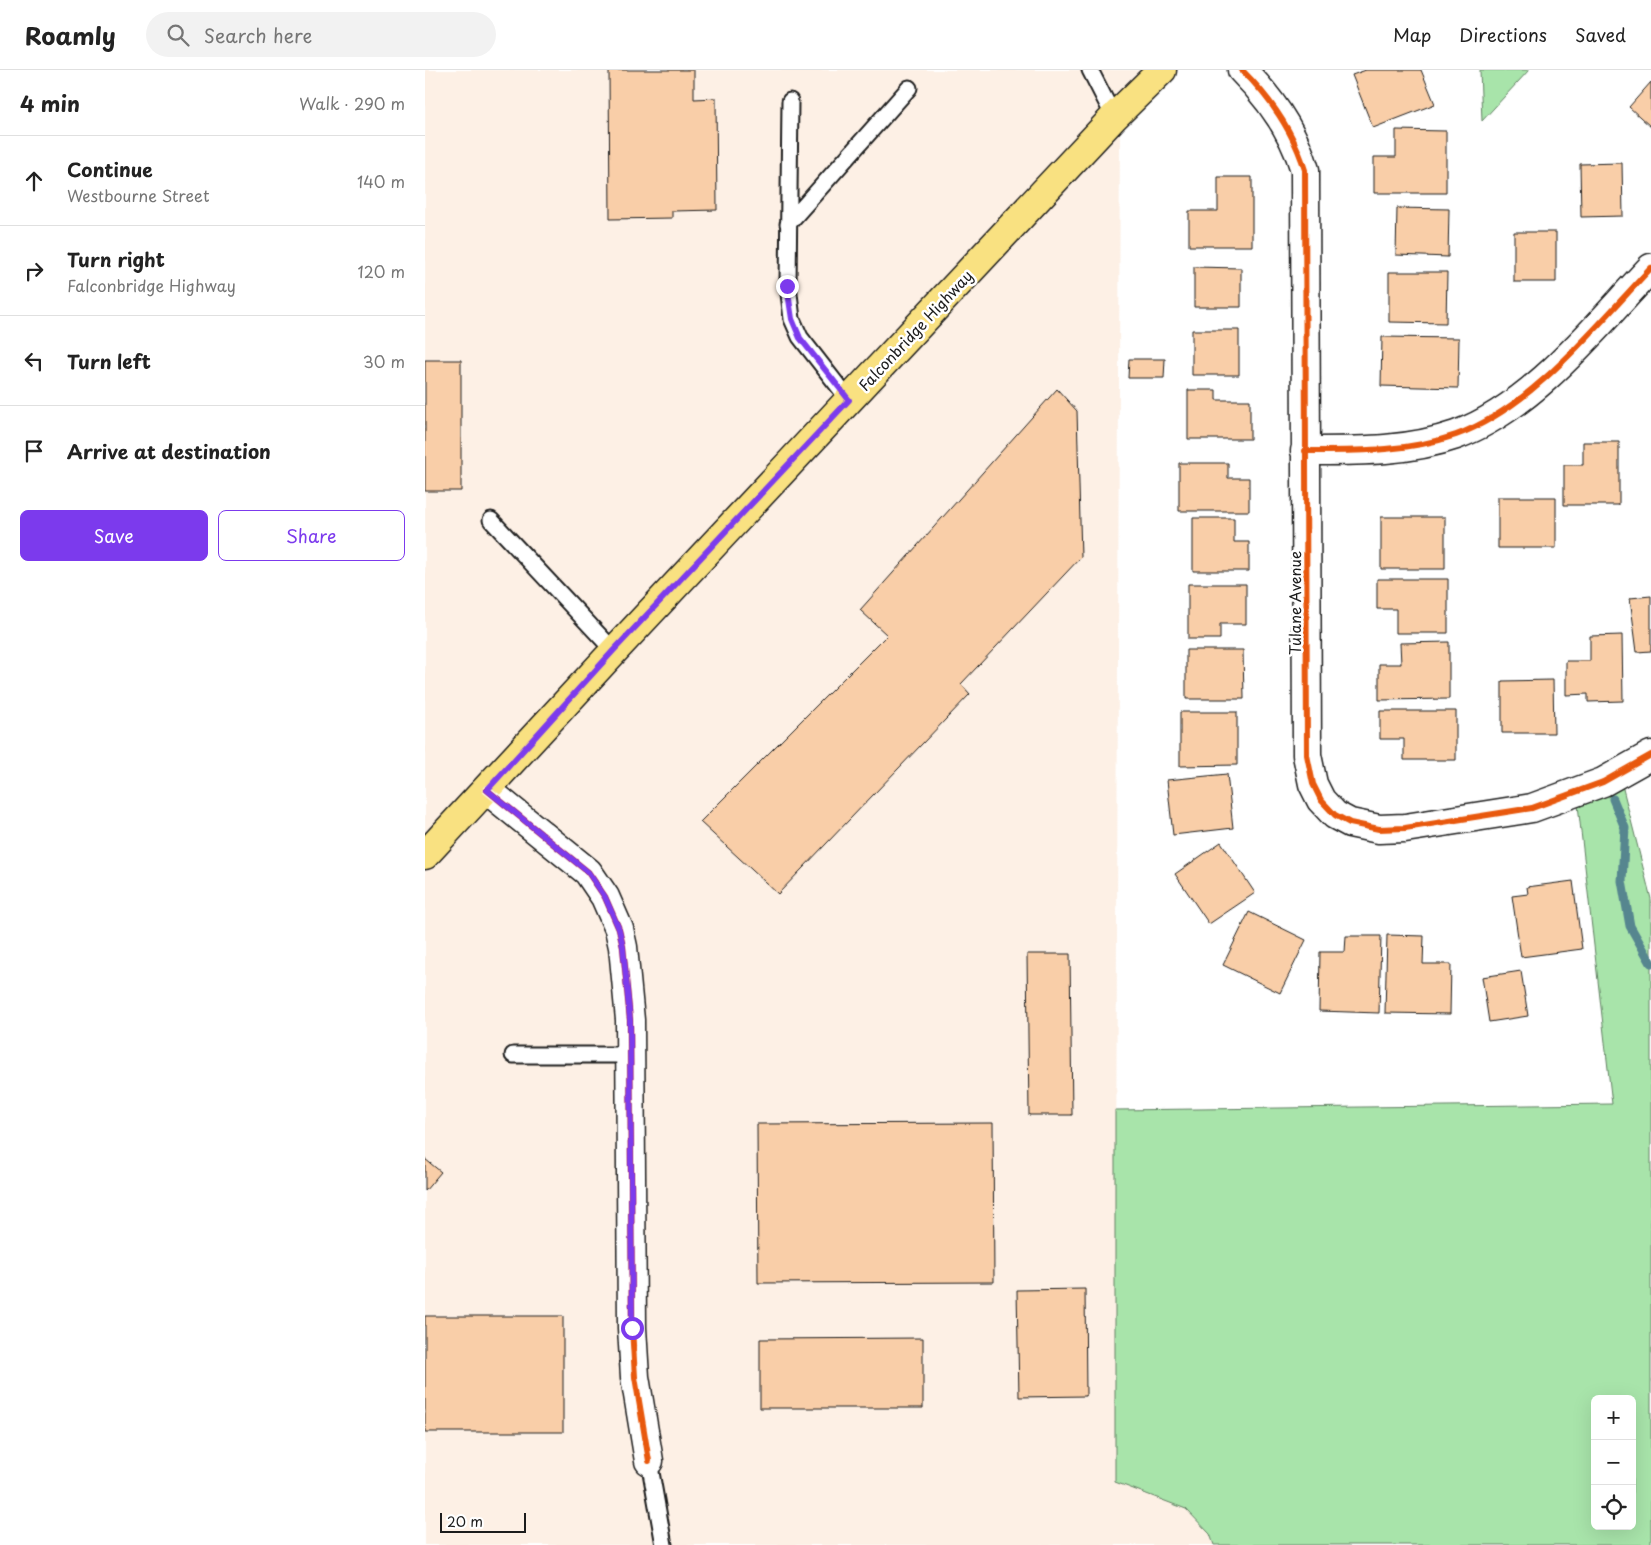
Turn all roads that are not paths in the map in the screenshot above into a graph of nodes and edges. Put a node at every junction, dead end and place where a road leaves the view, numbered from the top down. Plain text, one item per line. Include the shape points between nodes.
1 (1090, 70) edge
2 (1162, 70) edge
3 (1242, 70) edge
4 (909, 88) dead end
5 (789, 101) dead end
6 (1114, 118) junction
7 (788, 224) junction
8 (1651, 268) edge
9 (849, 400) junction
10 (1305, 451) junction
11 (491, 520) dead end
12 (613, 651) junction
13 (1651, 755) edge
14 (487, 790) junction
15 (425, 856) edge
16 (513, 1055) dead end
17 (630, 1055) junction
18 (649, 1460) joint
19 (664, 1545) edge

1 - 6 lane
2 - 6 main road, Falconbridge Highway
3 - 10 street, Tulane Avenue via 1269,97 1305,170
4 - 7 lane
5 - 7 lane
6 - 9 main road, Falconbridge Highway
7 - 9 lane via 787,286 792,319 800,338
8 - 10 street via 1569,355 1533,388 1483,422 1424,444 1361,451
9 - 12 main road, Falconbridge Highway
10 - 13 street, Tulane Avenue via 1307,755 1313,784 1321,800 1335,815 1350,823 1379,829 1405,828 1532,808 1603,782
11 - 12 lane
12 - 14 main road, Falconbridge Highway
14 - 15 main road, Falconbridge Highway
14 - 17 street via 588,872 605,897 623,947
16 - 17 lane
17 - 18 street via 632,1328 635,1377
18 - 19 lane

